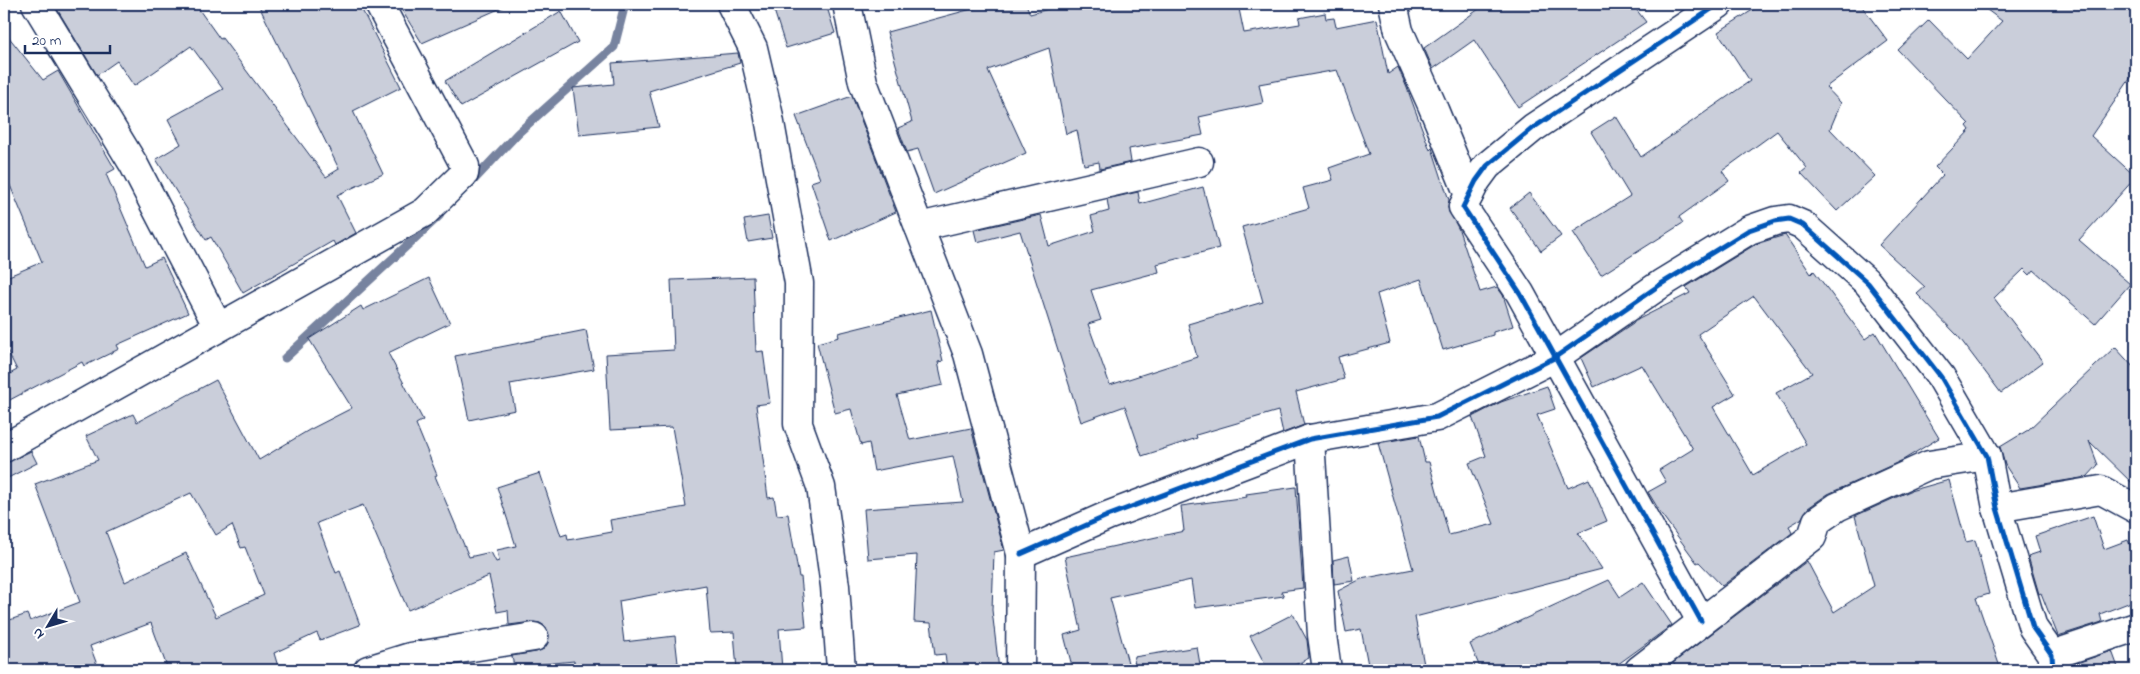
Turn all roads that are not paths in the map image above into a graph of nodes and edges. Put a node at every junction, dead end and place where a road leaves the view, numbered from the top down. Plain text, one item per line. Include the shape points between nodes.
1 (36, 4) edge
2 (379, 4) edge
3 (731, 4) edge
4 (847, 4) edge
5 (1393, 4) edge
6 (1719, 4) edge
7 (1199, 162) dead end
8 (1469, 195) junction
9 (920, 227) junction
10 (218, 327) junction
11 (1554, 358) junction
12 (1310, 439) junction
13 (4, 448) edge
14 (1987, 456) junction
15 (1997, 508) junction
16 (2136, 509) edge
17 (1021, 554) junction
18 (1700, 621) junction
19 (2136, 627) edge
20 (534, 637) dead end
21 (2053, 662) edge
22 (368, 670) edge
23 (841, 670) edge
24 (1020, 670) edge
25 (1327, 670) edge
26 (1639, 670) edge

1 - 10 street via 134,165
2 - 10 street via 465,166 464,174 425,212
3 - 23 street via 752,48 768,112 799,283 798,424 821,487 835,586
4 - 9 street via 863,82
5 - 8 street via 1398,31
6 - 8 street via 1533,128 1487,166
7 - 9 street
8 - 11 street via 1463,207 1520,293
9 - 17 street via 968,354
10 - 13 street
11 - 12 street via 1437,417
11 - 14 street via 1661,284 1749,230 1789,219 1803,225 1868,283 1941,378
11 - 18 street
12 - 17 street via 1108,516
12 - 25 street
14 - 15 street
14 - 18 street via 1930,465 1837,506 1817,521 1812,537
15 - 16 street via 2101,490
15 - 21 street via 2033,628
17 - 24 street
18 - 26 street
19 - 21 street
20 - 22 street via 410,658

